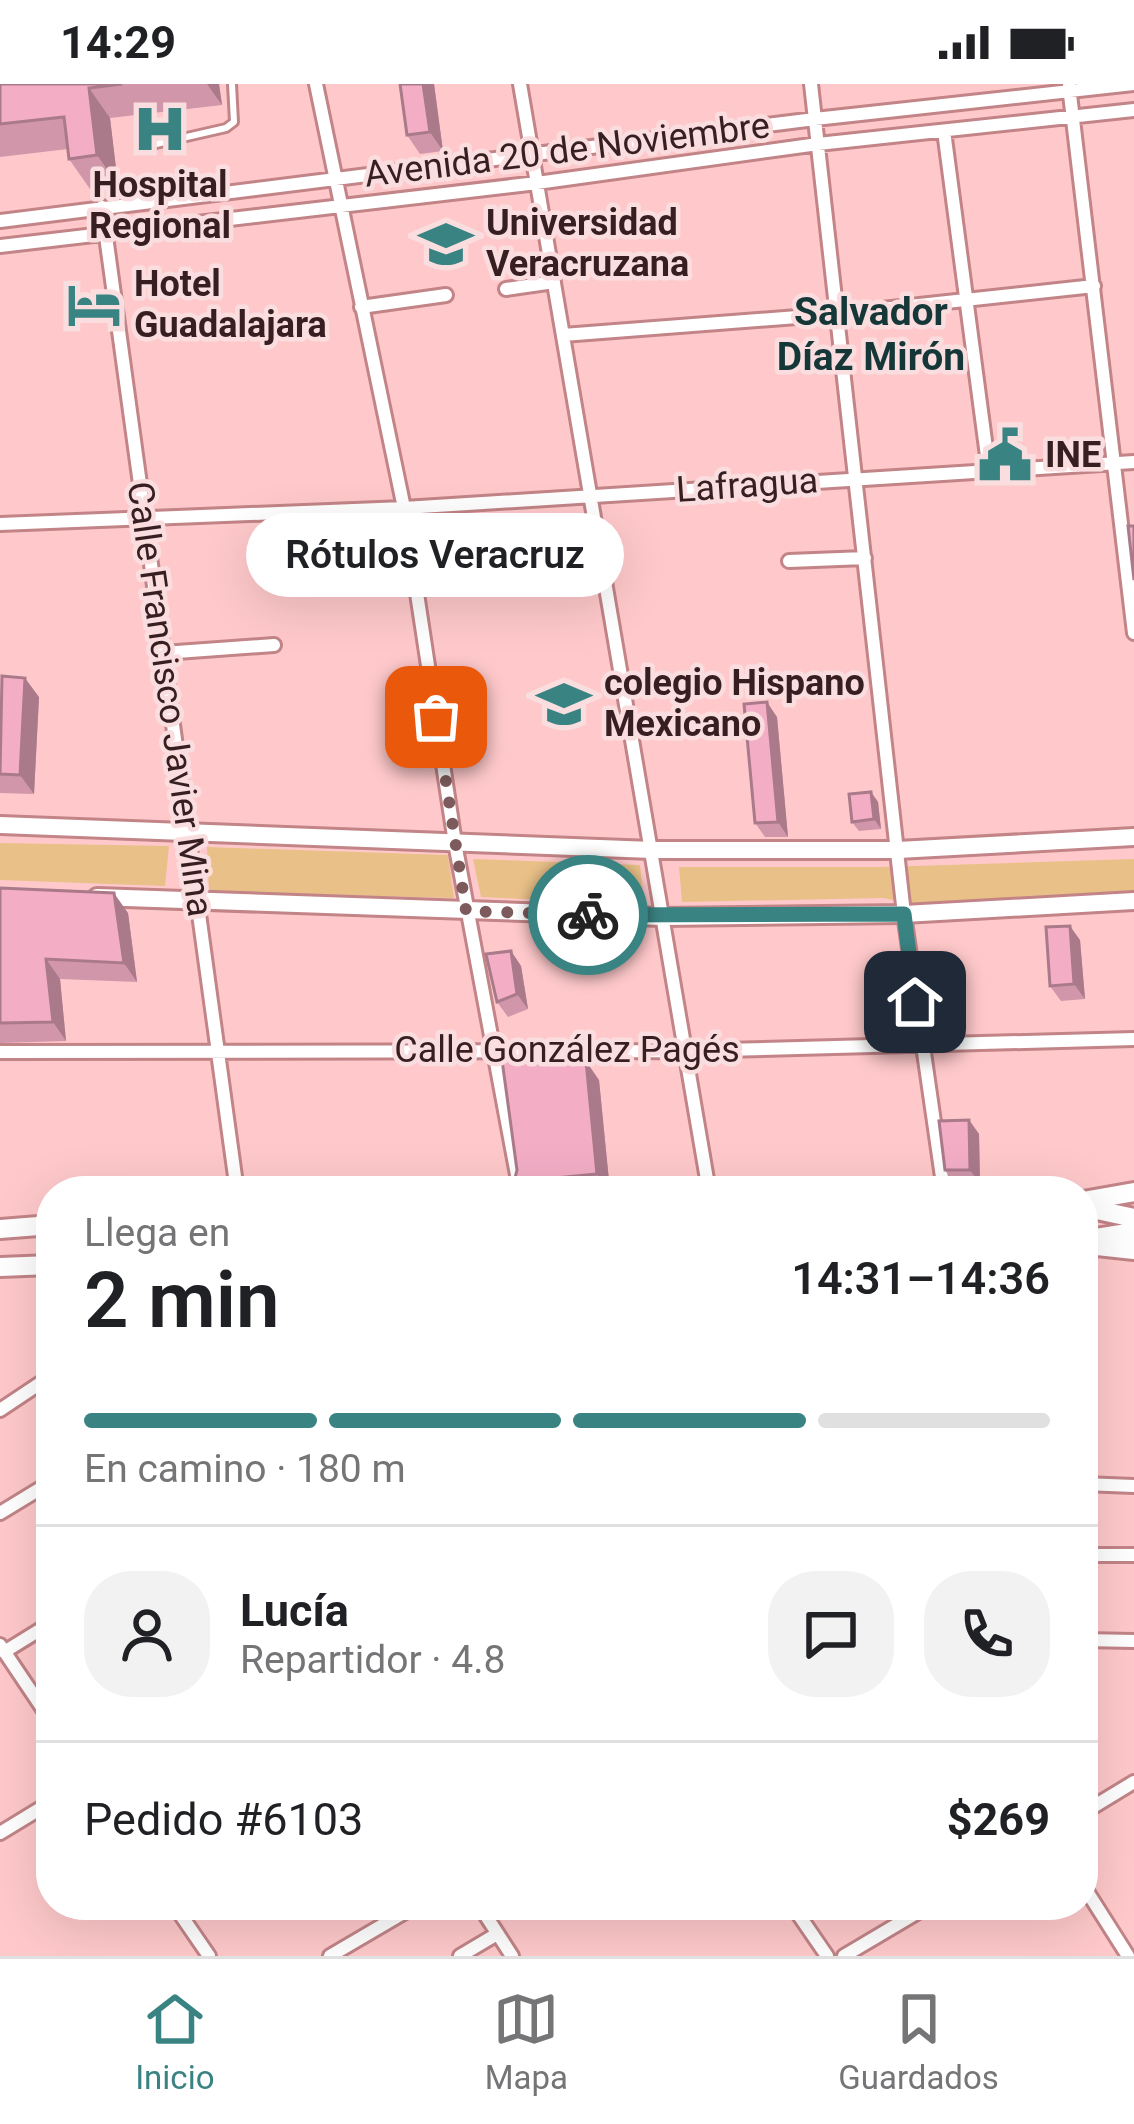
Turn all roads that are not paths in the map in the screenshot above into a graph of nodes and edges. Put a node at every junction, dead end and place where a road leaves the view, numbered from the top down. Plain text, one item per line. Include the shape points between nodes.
1 (232, 84) edge
2 (316, 84) edge
3 (520, 84) edge
4 (811, 84) edge
5 (1134, 84) edge
6 (1069, 87) edge
7 (1134, 110) edge
8 (1073, 117) junction
9 (814, 119) junction
10 (944, 131) junction
11 (155, 144) dead end
12 (818, 144) junction
13 (533, 157) junction
14 (334, 178) junction
15 (537, 183) junction
16 (339, 204) junction
17 (102, 207) junction
18 (0, 221) edge
19 (104, 232) junction
20 (0, 246) edge
21 (554, 281) junction
22 (1094, 286) junction
23 (506, 290) dead end
24 (446, 295) dead end
25 (966, 300) junction
26 (361, 307) junction
27 (836, 314) junction
28 (563, 335) junction
29 (1134, 462) edge
30 (1115, 463) junction
31 (988, 471) junction
32 (856, 478) junction
33 (591, 495) junction
34 (404, 508) junction
35 (145, 519) junction
36 (0, 524) edge
37 (865, 559) junction
38 (789, 561) dead end
39 (1134, 633) edge
40 (274, 645) dead end
41 (164, 653) junction
42 (0, 825) edge
43 (188, 831) junction
44 (1134, 838) edge
45 (454, 843) junction
46 (652, 850) junction
47 (898, 850) junction
48 (88, 897) edge
49 (198, 902) junction
50 (1134, 902) edge
51 (466, 911) junction
52 (904, 914) junction
53 (663, 917) junction
54 (1134, 1039) edge
55 (921, 1046) junction
56 (494, 1051) junction
57 (685, 1051) junction
58 (0, 1052) edge
59 (219, 1052) junction
60 (235, 1176) edge
61 (517, 1176) edge
62 (706, 1176) edge
63 (942, 1176) edge
64 (1134, 1192) edge
65 (1098, 1200) edge
66 (1098, 1208) edge
67 (1134, 1218) edge
68 (36, 1226) edge
69 (0, 1229) edge
70 (1134, 1232) edge
71 (1098, 1239) edge
72 (1098, 1244) edge
73 (1134, 1250) edge
74 (36, 1265) edge
75 (0, 1267) edge
76 (36, 1385) edge
77 (2, 1404) edge
78 (1098, 1485) edge
79 (1134, 1486) edge
80 (36, 1491) edge
81 (0, 1513) edge
82 (1098, 1555) edge
83 (1134, 1555) edge
84 (36, 1631) edge
85 (1098, 1640) edge
86 (1134, 1641) edge
87 (2, 1649) edge
88 (36, 1699) edge
89 (1134, 1782) edge
90 (1098, 1804) edge
91 (36, 1811) edge
92 (0, 1833) edge
93 (1098, 1909) edge
94 (184, 1920) edge
95 (391, 1920) edge
96 (488, 1920) edge
97 (802, 1920) edge
98 (905, 1920) edge
99 (497, 1934) junction
100 (209, 1956) edge
101 (330, 1956) edge
102 (460, 1956) edge
103 (512, 1956) edge
104 (826, 1956) edge
105 (844, 1956) edge
106 (1128, 1956) edge

1 - 11 lane via 234,122
2 - 14 street
3 - 13 street
4 - 9 street
5 - 6 street, Avenida 20 de Noviembre
6 - 8 street
6 - 9 street, Avenida 20 de Noviembre
7 - 8 street, Avenida 20 de Noviembre
8 - 10 street, Avenida 20 de Noviembre
8 - 22 street
9 - 12 street
9 - 13 street, Avenida 20 de Noviembre
10 - 12 street, Avenida 20 de Noviembre
10 - 25 street
12 - 15 street, Avenida 20 de Noviembre
12 - 27 street
13 - 14 street, Avenida 20 de Noviembre
13 - 15 street
14 - 16 street
14 - 17 street, Avenida 20 de Noviembre
15 - 16 street, Avenida 20 de Noviembre
15 - 21 street
16 - 19 street, Avenida 20 de Noviembre
16 - 26 street
17 - 18 street, Avenida 20 de Noviembre
17 - 19 street, Calle Francisco Javier Mina
19 - 20 street, Avenida 20 de Noviembre
19 - 35 street, Calle Francisco Javier Mina
21 - 23 street
21 - 28 street
22 - 25 street
22 - 30 street
24 - 26 street
25 - 27 street
25 - 31 street
26 - 34 street
27 - 28 street
27 - 32 street
28 - 33 street
29 - 30 street, Lafragua
30 - 31 street, Lafragua
30 - 39 street
31 - 32 street, Lafragua
32 - 33 street, Lafragua
32 - 37 street
33 - 34 street, Lafragua
33 - 46 street
34 - 35 street, Lafragua
34 - 45 street
35 - 36 street, Lafragua
35 - 41 street, Calle Francisco Javier Mina
37 - 38 street
37 - 47 street
40 - 41 street
41 - 43 street, Calle Francisco Javier Mina
42 - 43 main road
43 - 45 main road
43 - 49 street, Calle Francisco Javier Mina
44 - 47 main road
45 - 46 main road
45 - 51 street
46 - 47 main road
46 - 53 street
47 - 52 street
48 - 49 main road
49 - 51 main road
49 - 59 street, Calle Francisco Javier Mina
50 - 52 main road
51 - 53 main road
51 - 56 street
52 - 53 main road
52 - 55 street
53 - 57 street
54 - 55 street, Calle González Pagés
55 - 57 street, Calle González Pagés
55 - 63 street
56 - 57 street, Calle González Pagés
56 - 59 street, Calle González Pagés
56 - 61 street
57 - 62 street
58 - 59 street, Calle González Pagés
59 - 60 street, Calle Francisco Javier Mina
64 - 65 main road
66 - 67 main road
68 - 69 main road
70 - 71 main road
72 - 73 main road
74 - 75 main road
76 - 77 street
78 - 79 street
80 - 81 street
82 - 83 street
84 - 87 street
85 - 86 street
87 - 88 street
89 - 90 street
91 - 92 street
93 - 106 street
94 - 100 street
95 - 101 street
96 - 99 street
97 - 104 street
98 - 105 street
99 - 102 street
99 - 103 street

